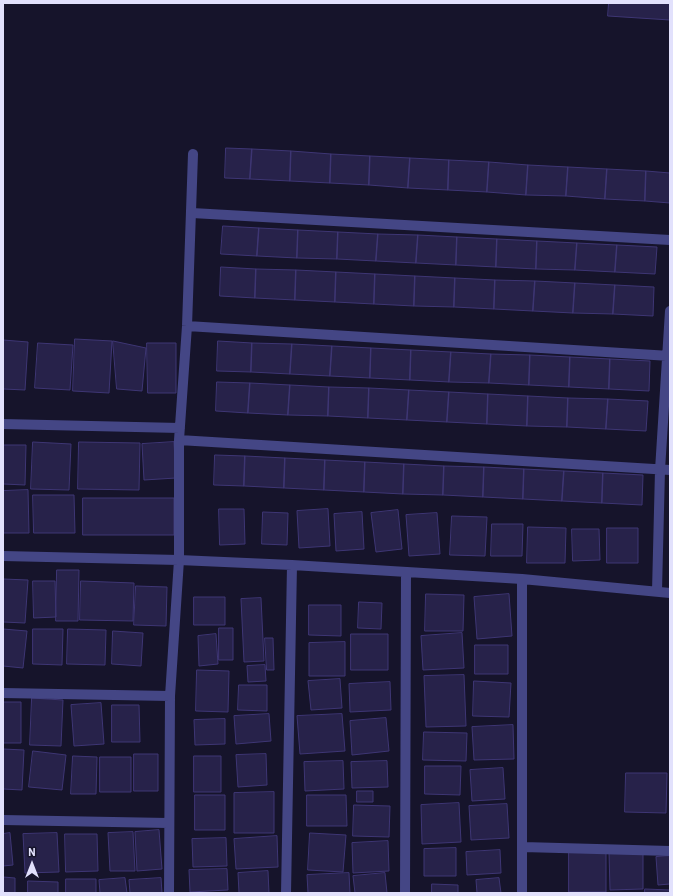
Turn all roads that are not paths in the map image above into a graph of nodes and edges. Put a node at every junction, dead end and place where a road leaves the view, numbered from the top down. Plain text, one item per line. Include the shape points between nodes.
1 (193, 154) dead end
2 (192, 213) junction
3 (670, 240) edge
4 (670, 311) edge
5 (187, 326) junction
6 (669, 356) edge
7 (3, 424) edge
8 (180, 428) junction
9 (179, 440) junction
10 (665, 470) edge
11 (3, 556) edge
12 (179, 560) junction
13 (292, 565) junction
14 (406, 572) junction
15 (522, 579) junction
16 (657, 591) junction
17 (670, 593) edge
18 (3, 692) edge
19 (170, 696) junction
20 (3, 820) edge
21 (168, 822) junction
22 (523, 847) junction
23 (670, 851) edge
24 (169, 893) edge
25 (286, 893) edge
26 (405, 893) edge
27 (522, 893) edge

1 - 2 street
2 - 3 street
2 - 5 street
4 - 6 street
5 - 6 street
5 - 8 street
6 - 10 street
7 - 8 street
8 - 9 street
9 - 10 street
9 - 12 street
10 - 16 street
11 - 12 street
12 - 13 street
12 - 19 street
13 - 14 street
13 - 25 street
14 - 15 street
14 - 26 street
15 - 16 street
15 - 22 street
16 - 17 street
18 - 19 street
19 - 21 street
20 - 21 street
21 - 24 street
22 - 23 street
22 - 27 street

